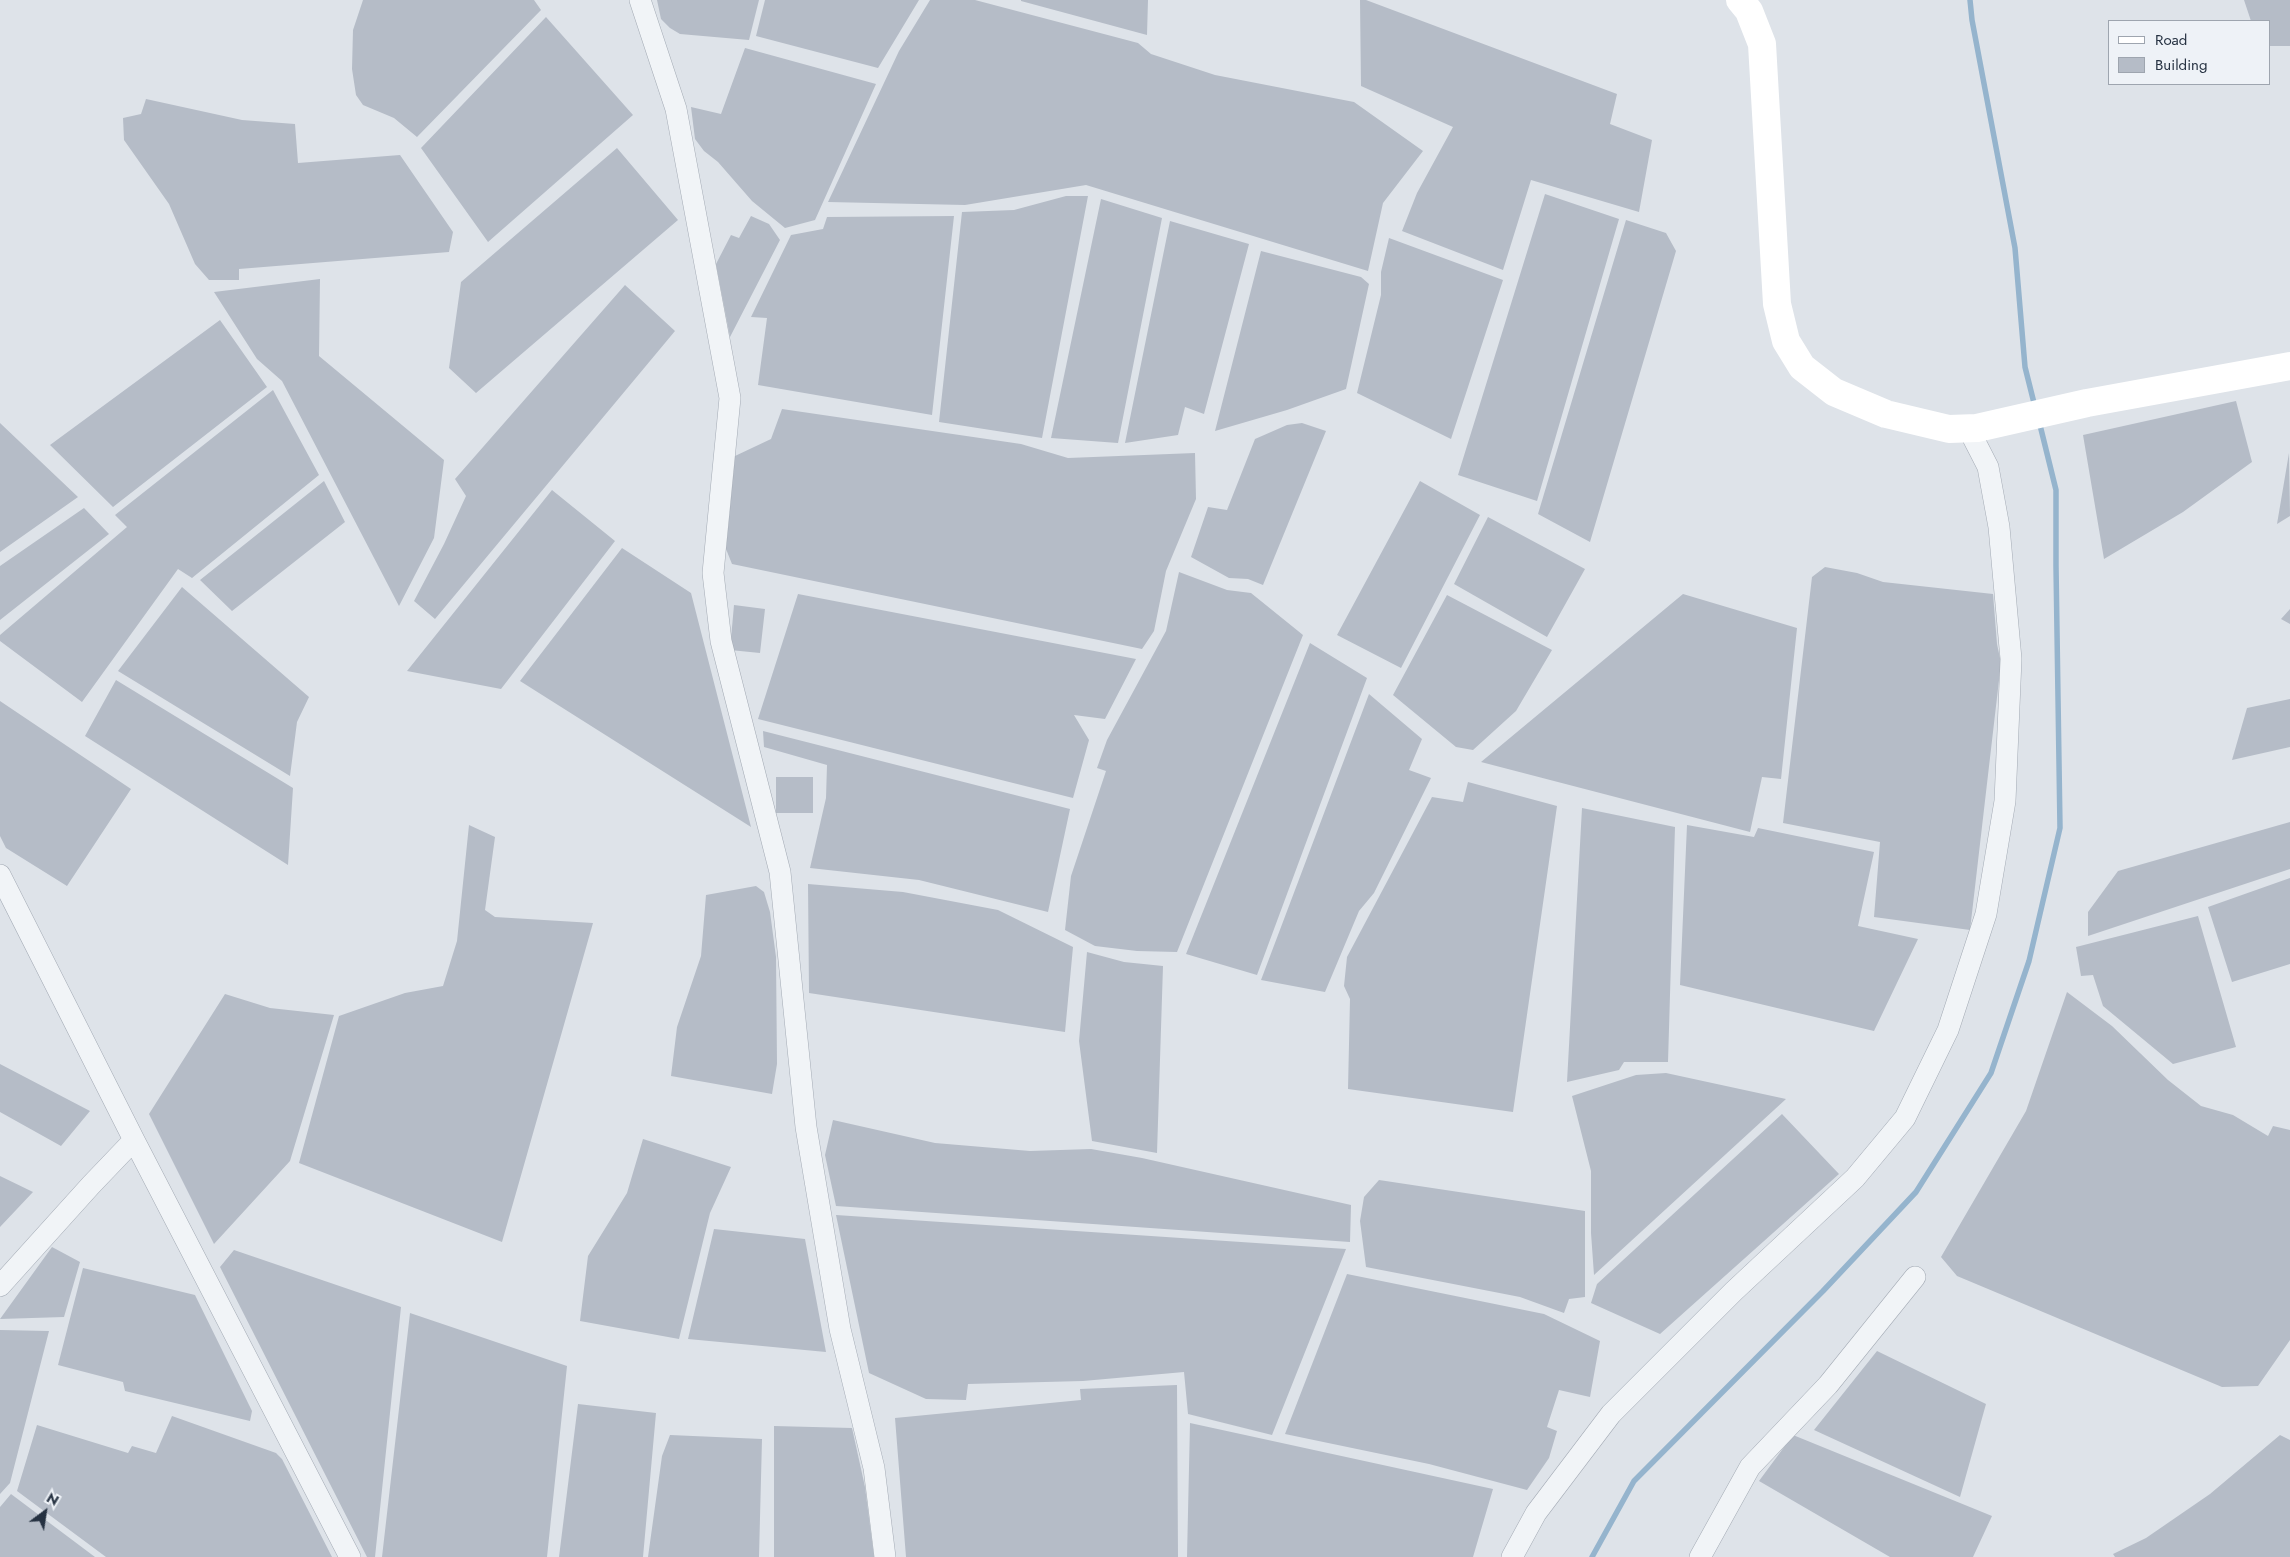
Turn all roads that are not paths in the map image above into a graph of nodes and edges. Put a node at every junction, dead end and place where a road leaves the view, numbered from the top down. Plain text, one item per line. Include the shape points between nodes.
1 (640, 0) edge
2 (1740, 0) edge
3 (2290, 366) edge
4 (1973, 428) junction
5 (0, 874) edge
6 (134, 1140) junction
7 (1915, 1277) dead end
8 (0, 1286) edge
9 (350, 1557) edge
10 (884, 1557) edge
11 (1512, 1557) edge
12 (1700, 1557) edge

1 - 10 street via 676,109 730,398 713,573 721,642 780,872 806,1127 840,1329 874,1468
2 - 4 street via 1749,12 1762,44 1777,304 1786,341 1802,367 1834,392 1886,414 1950,430
3 - 4 street
4 - 11 street via 1988,467 1999,527 2012,659 2005,801 1986,914 1948,1030 1905,1118 1855,1178 1734,1291 1611,1414 1536,1513
5 - 6 street
6 - 8 street
6 - 9 street
7 - 12 street via 1828,1385 1750,1467

